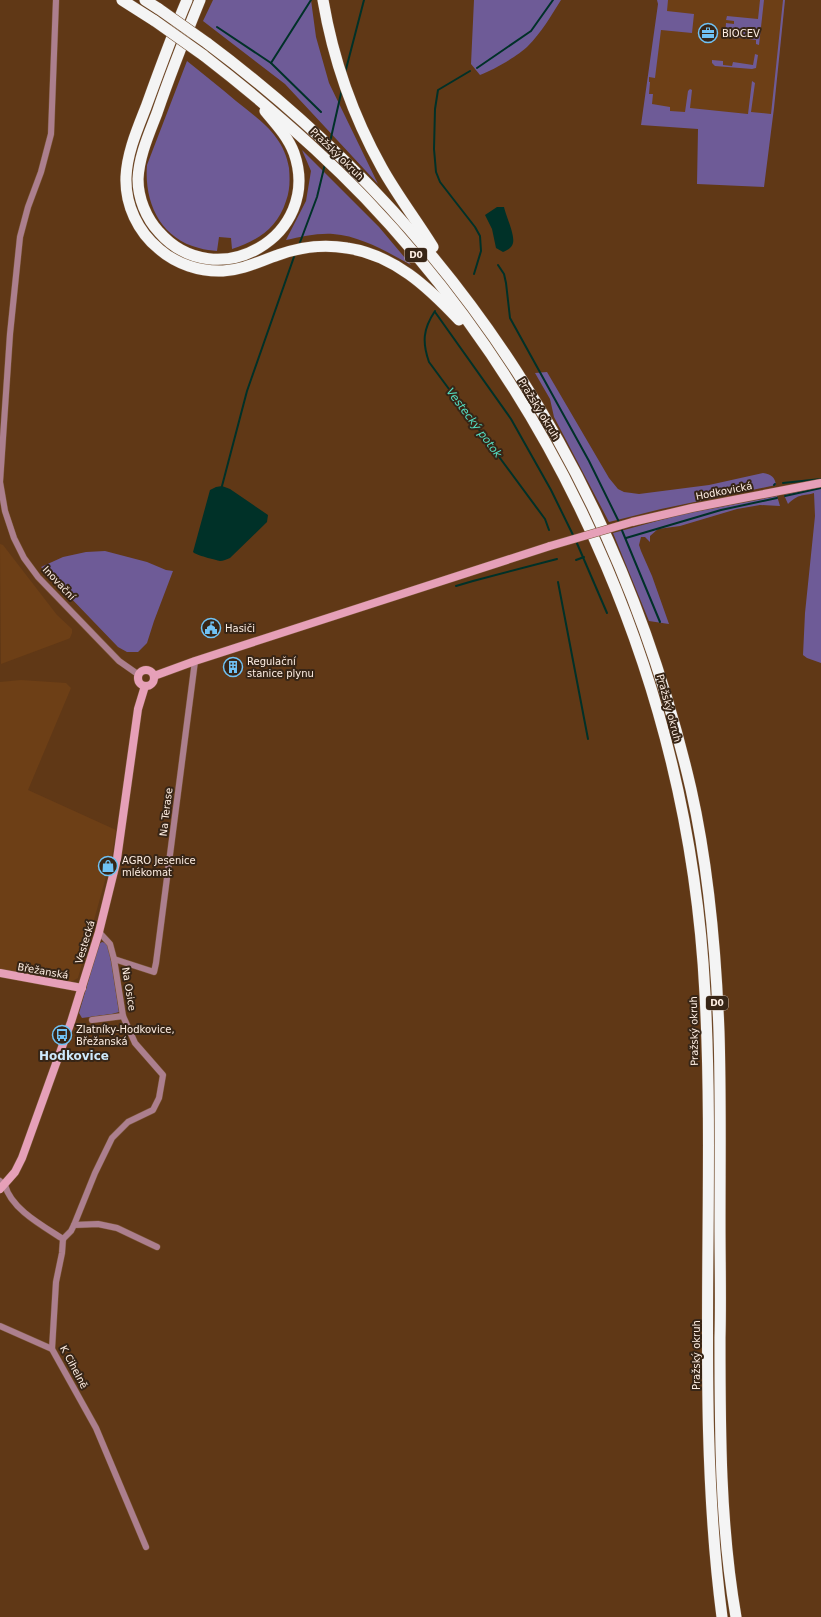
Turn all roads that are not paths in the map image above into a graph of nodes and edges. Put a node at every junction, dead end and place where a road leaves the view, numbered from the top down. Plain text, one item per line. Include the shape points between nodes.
1 (56, 0) edge
2 (122, 0) edge
3 (145, 0) edge
4 (187, 0) edge
5 (200, 0) edge
6 (323, 0) edge
7 (239, 83) junction
8 (458, 287) junction
9 (490, 352) junction
10 (0, 482) edge
11 (821, 483) edge
12 (550, 546) joint
13 (195, 661) junction
14 (139, 675) junction
15 (154, 676) junction
16 (145, 686) junction
17 (99, 932) junction
18 (114, 959) junction
19 (0, 973) edge
20 (82, 988) junction
21 (123, 1016) junction
22 (92, 1020) dead end
23 (2, 1185) edge
24 (74, 1225) junction
25 (63, 1239) junction
26 (157, 1246) dead end
27 (0, 1326) edge
28 (52, 1349) junction
29 (146, 1547) dead end
30 (722, 1617) edge
31 (736, 1617) edge

1 - 10 street, Inovační via 51,134 20,238 10,334
2 - 7 highway, Pražský okruh / D0, bridge via 203,55
3 - 8 highway, Pražský okruh / D0, bridge via 207,43 321,137 401,219
4 - 9 highway via 129,155 126,177 132,210 139,226 154,246 190,267 215,271 247,267 301,249 328,247 351,249 373,255 418,280
5 - 7 highway via 142,154 138,180 143,206 156,230 178,248 202,257 230,259 264,245 275,237 288,221 298,194 298,171 289,144 276,124
6 - 8 highway via 336,60 364,132 381,166
7 - 9 highway, Pražský okruh / D0 via 318,151 368,202 427,268
8 - 31 highway, Pražský okruh / D0 via 539,406 575,470 607,536 632,594 666,694 692,793 709,898 717,1001 722,1480
9 - 30 highway, Pražský okruh / D0 via 554,457 603,557 654,698 679,795 694,882 705,994 709,1473
10 - 14 street, Inovační via 5,511 24,558 38,577 119,661
11 - 12 street, Hodkovická, bridge via 699,506
12 - 13 street, Vestecká
13 - 15 street, Vestecká
13 - 18 street, Na Terase via 154,972
14 - 15 street, Vestecká via 147,670
14 - 16 street via 140,682
15 - 16 street, Vestecká via 152,683
16 - 17 street, Vestecká via 138,709 117,859
17 - 18 street, Na Osice via 110,944
17 - 20 street, Vestecká
18 - 21 street, Na Osice
19 - 20 street, Břežanská
20 - 23 street, Vestecká via 22,1158 15,1172
21 - 22 street
21 - 24 street, Na Osice via 135,1043 163,1075 159,1098 152,1110 128,1122 112,1138
23 - 25 street via 14,1202 33,1220
24 - 25 street, Na Osice
24 - 26 street via 98,1224 117,1228
25 - 28 street, K Cihelně via 56,1282
27 - 28 street
28 - 29 street, K Cihelně via 96,1428

